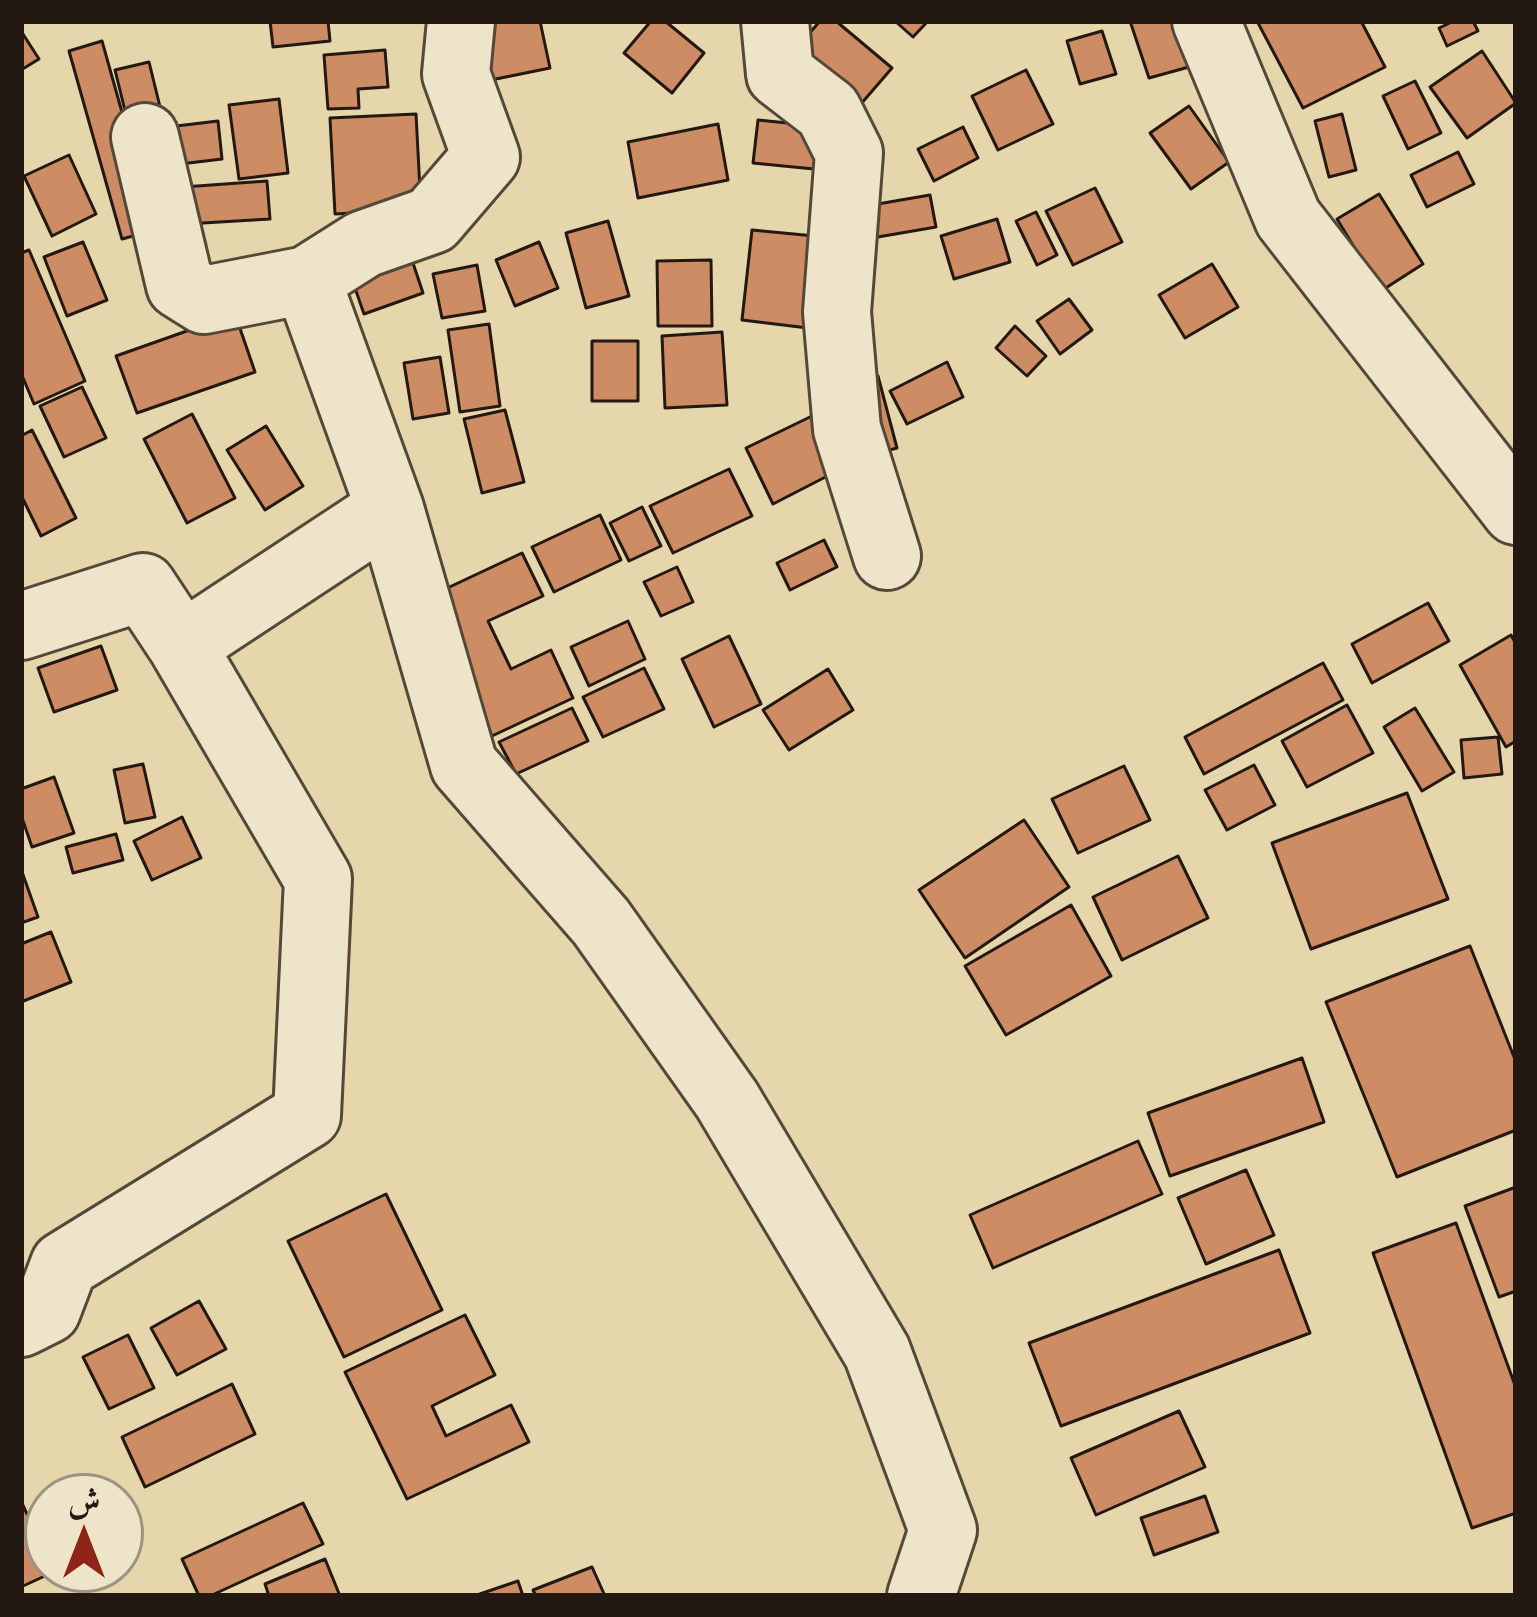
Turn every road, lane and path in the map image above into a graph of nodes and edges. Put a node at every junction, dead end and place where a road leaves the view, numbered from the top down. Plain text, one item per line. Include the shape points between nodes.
1 (461, 21) edge
2 (775, 21) edge
3 (1206, 21) edge
4 (146, 137) dead end
5 (307, 280) junction
6 (389, 508) junction
7 (1516, 511) edge
8 (887, 556) dead end
9 (21, 626) edge
10 (182, 646) junction
11 (21, 1323) edge
12 (921, 1596) edge

1 - 5 street via 456,74 487,157 432,220 364,244
2 - 8 street via 780,74 828,111 849,154 837,312 848,429
3 - 7 street via 1288,218
4 - 5 street via 180,285 204,300
5 - 6 street
6 - 10 street
6 - 12 street via 464,765 601,922 727,1100 877,1352 943,1530
9 - 10 street via 143,587
10 - 11 street via 318,879 307,1115 64,1265 47,1310

